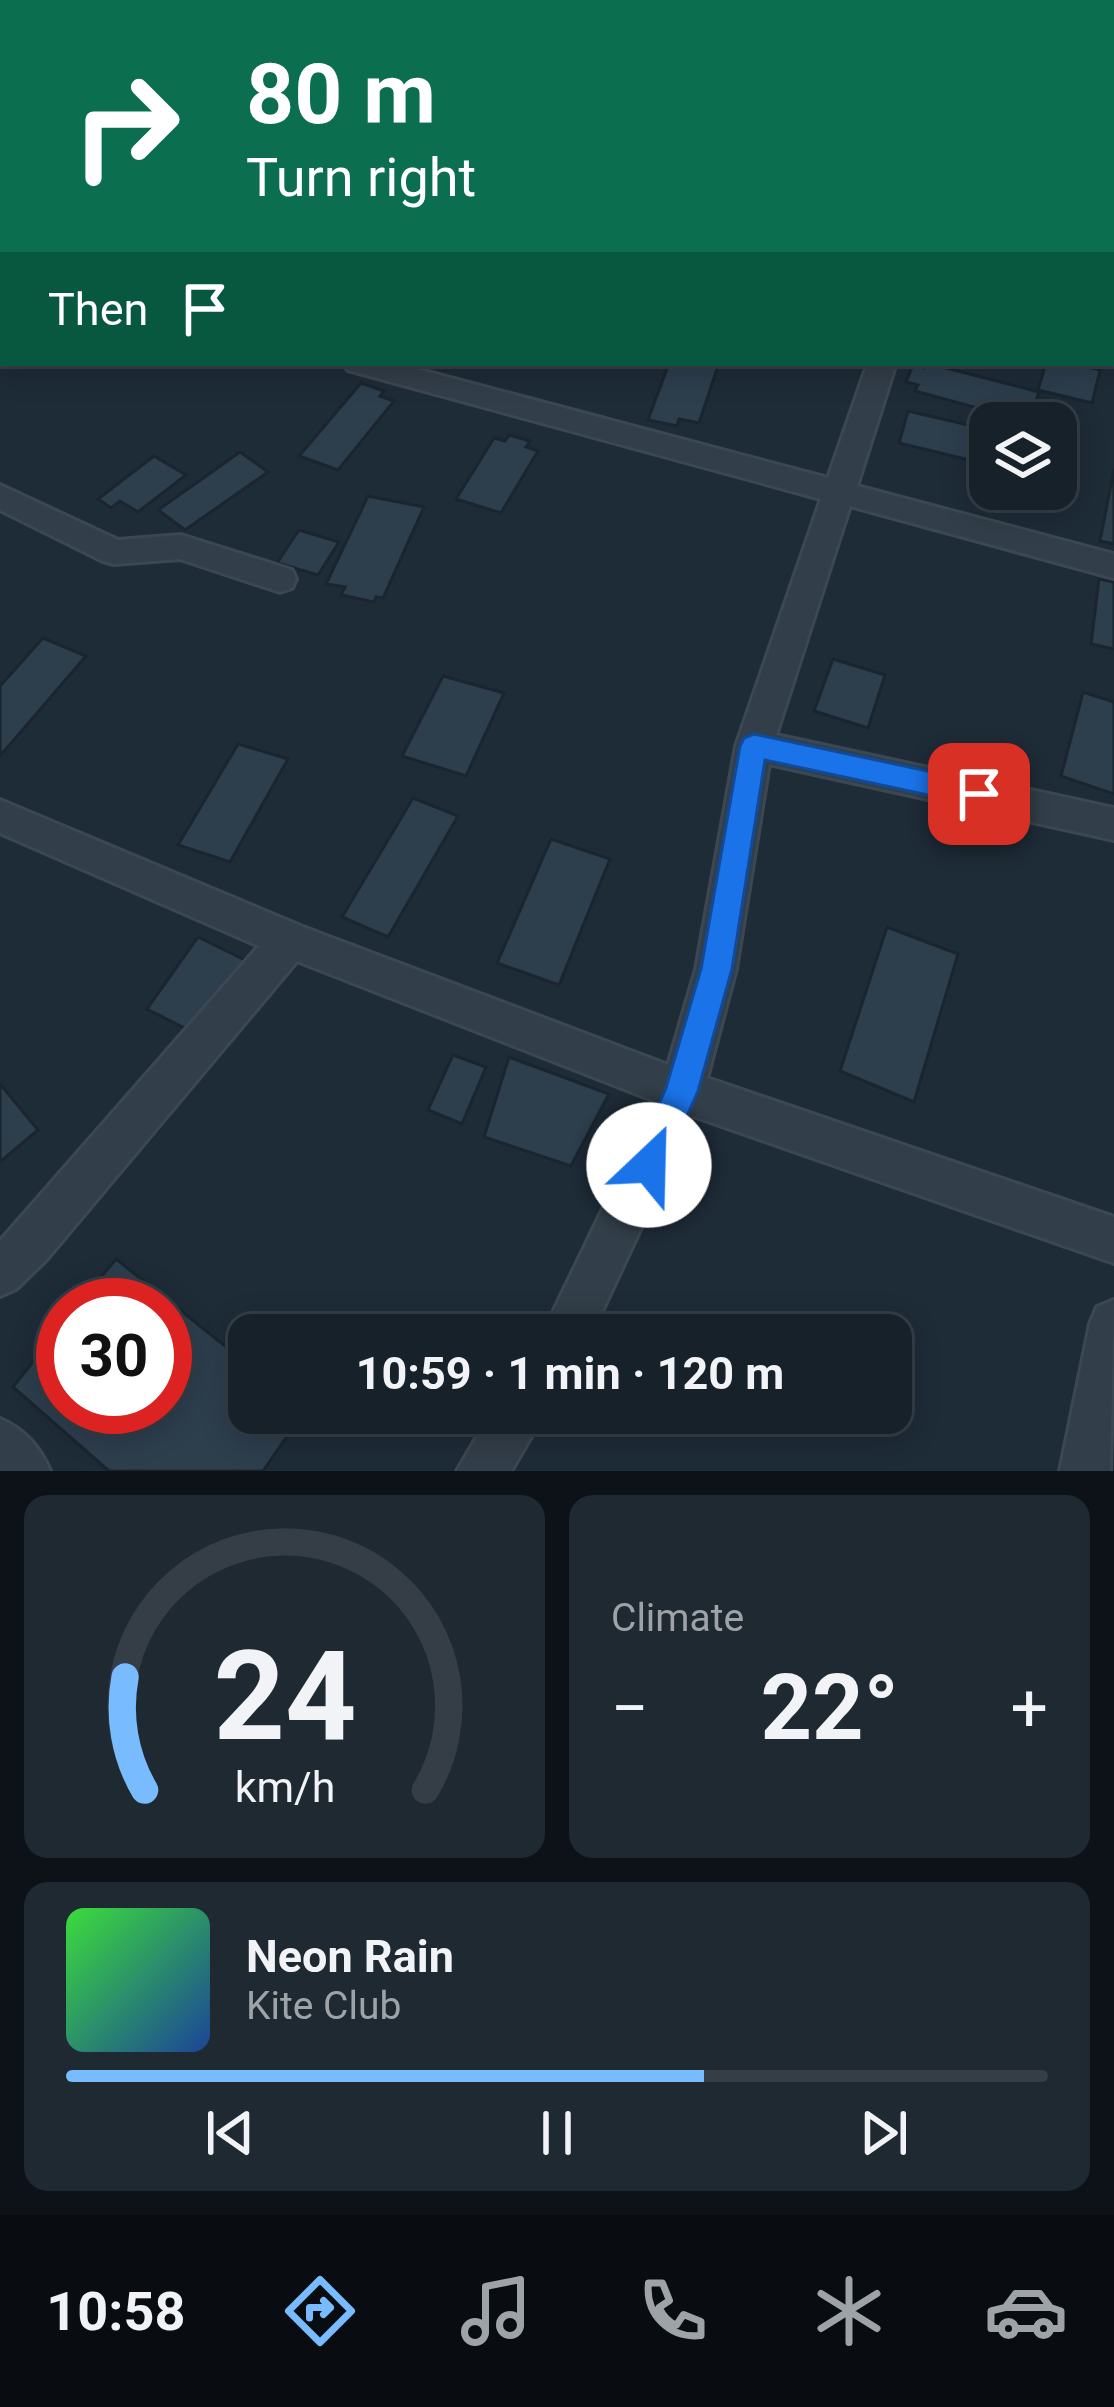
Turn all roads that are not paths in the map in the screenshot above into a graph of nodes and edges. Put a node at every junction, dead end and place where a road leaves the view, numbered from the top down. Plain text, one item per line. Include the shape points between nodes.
1 (369, 366) edge
2 (881, 366) edge
3 (838, 491) junction
4 (0, 496) edge
5 (1114, 566) edge
6 (280, 579) dead end
7 (754, 746) junction
8 (0, 816) edge
9 (1114, 824) edge
10 (290, 940) junction
11 (682, 1091) junction
12 (1114, 1240) edge
13 (0, 1273) edge
14 (576, 1314) edge
15 (1114, 1324) edge
16 (506, 1434) edge
17 (0, 1444) edge
18 (26, 1471) edge
19 (482, 1471) edge
20 (1085, 1471) edge

1 - 3 street
2 - 3 street
3 - 5 street
3 - 7 street
4 - 6 street via 114,552 181,547
7 - 9 street
7 - 11 street via 716,969
8 - 10 street
10 - 11 street
10 - 13 street
11 - 12 street
11 - 14 street
15 - 20 street
16 - 19 street
17 - 18 street

